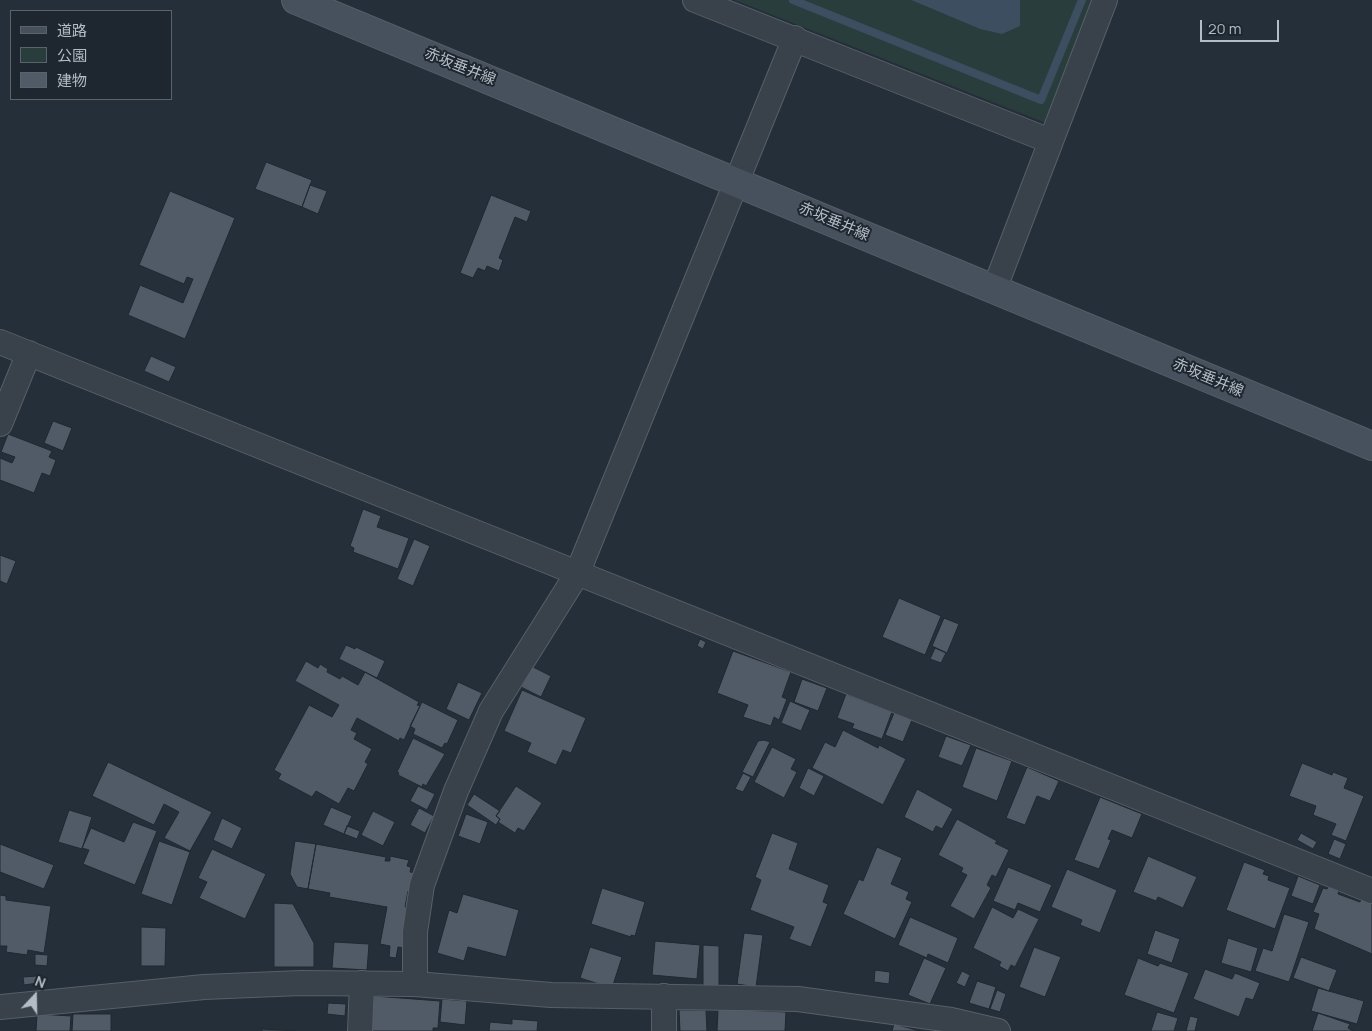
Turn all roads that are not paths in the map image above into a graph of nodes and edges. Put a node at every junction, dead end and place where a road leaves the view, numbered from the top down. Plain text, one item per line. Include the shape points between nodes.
1 (296, 0) edge
2 (695, 0) edge
3 (1105, 0) edge
4 (794, 38) junction
5 (1050, 141) junction
6 (736, 181) junction
7 (994, 290) junction
8 (0, 342) edge
9 (29, 354) junction
10 (0, 424) edge
11 (1372, 446) edge
12 (577, 574) junction
13 (1372, 891) edge
14 (362, 983) junction
15 (415, 984) junction
16 (664, 996) junction
17 (0, 1007) edge
18 (360, 1031) edge
19 (664, 1031) edge
20 (998, 1031) edge

1 - 6 main road, 赤坂垂井線
2 - 4 street
3 - 5 street
4 - 5 street
4 - 6 street
5 - 7 street
6 - 7 main road, 赤坂垂井線
6 - 12 street
7 - 11 main road, 赤坂垂井線
8 - 9 street
9 - 10 street
9 - 12 street
12 - 13 street
12 - 15 street via 491,711 456,791 422,885 415,932
14 - 15 street
14 - 17 street via 301,982 204,987
14 - 18 street
15 - 16 street via 551,995
16 - 19 street
16 - 20 street via 798,999 951,1020

